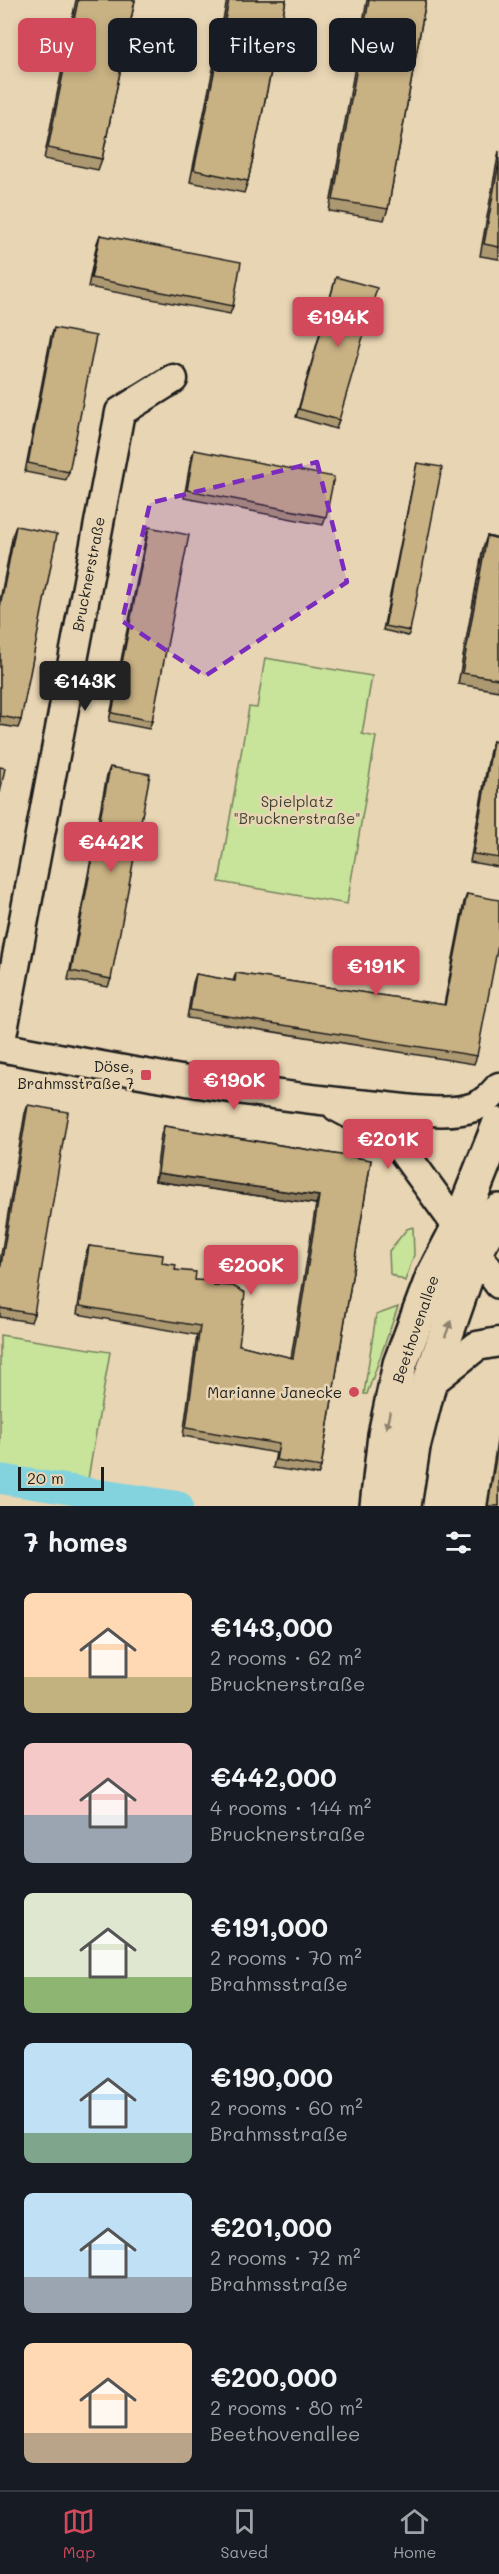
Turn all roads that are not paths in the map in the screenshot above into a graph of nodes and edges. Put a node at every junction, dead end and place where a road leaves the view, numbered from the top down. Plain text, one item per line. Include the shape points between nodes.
1 (173, 379) dead end
2 (0, 1047) edge
3 (499, 1087) edge
4 (328, 1102) junction
5 (499, 1125) edge
6 (499, 1210) edge
7 (466, 1240) junction
8 (499, 1284) edge
9 (499, 1342) edge
10 (429, 1384) junction
11 (386, 1503) edge

1 - 2 street, Brucknerstraße via 120,412
2 - 4 street via 146,1075
3 - 4 street via 474,1107 443,1110
4 - 7 street via 379,1129 402,1150
5 - 7 street
6 - 7 street
7 - 8 street
10 -> 7 street, Beethovenallee
7 -> 11 street, Beethovenallee via 432,1276 400,1364 385,1435
9 - 10 street via 477,1346
10 - 11 street, Beethovenallee via 413,1447

